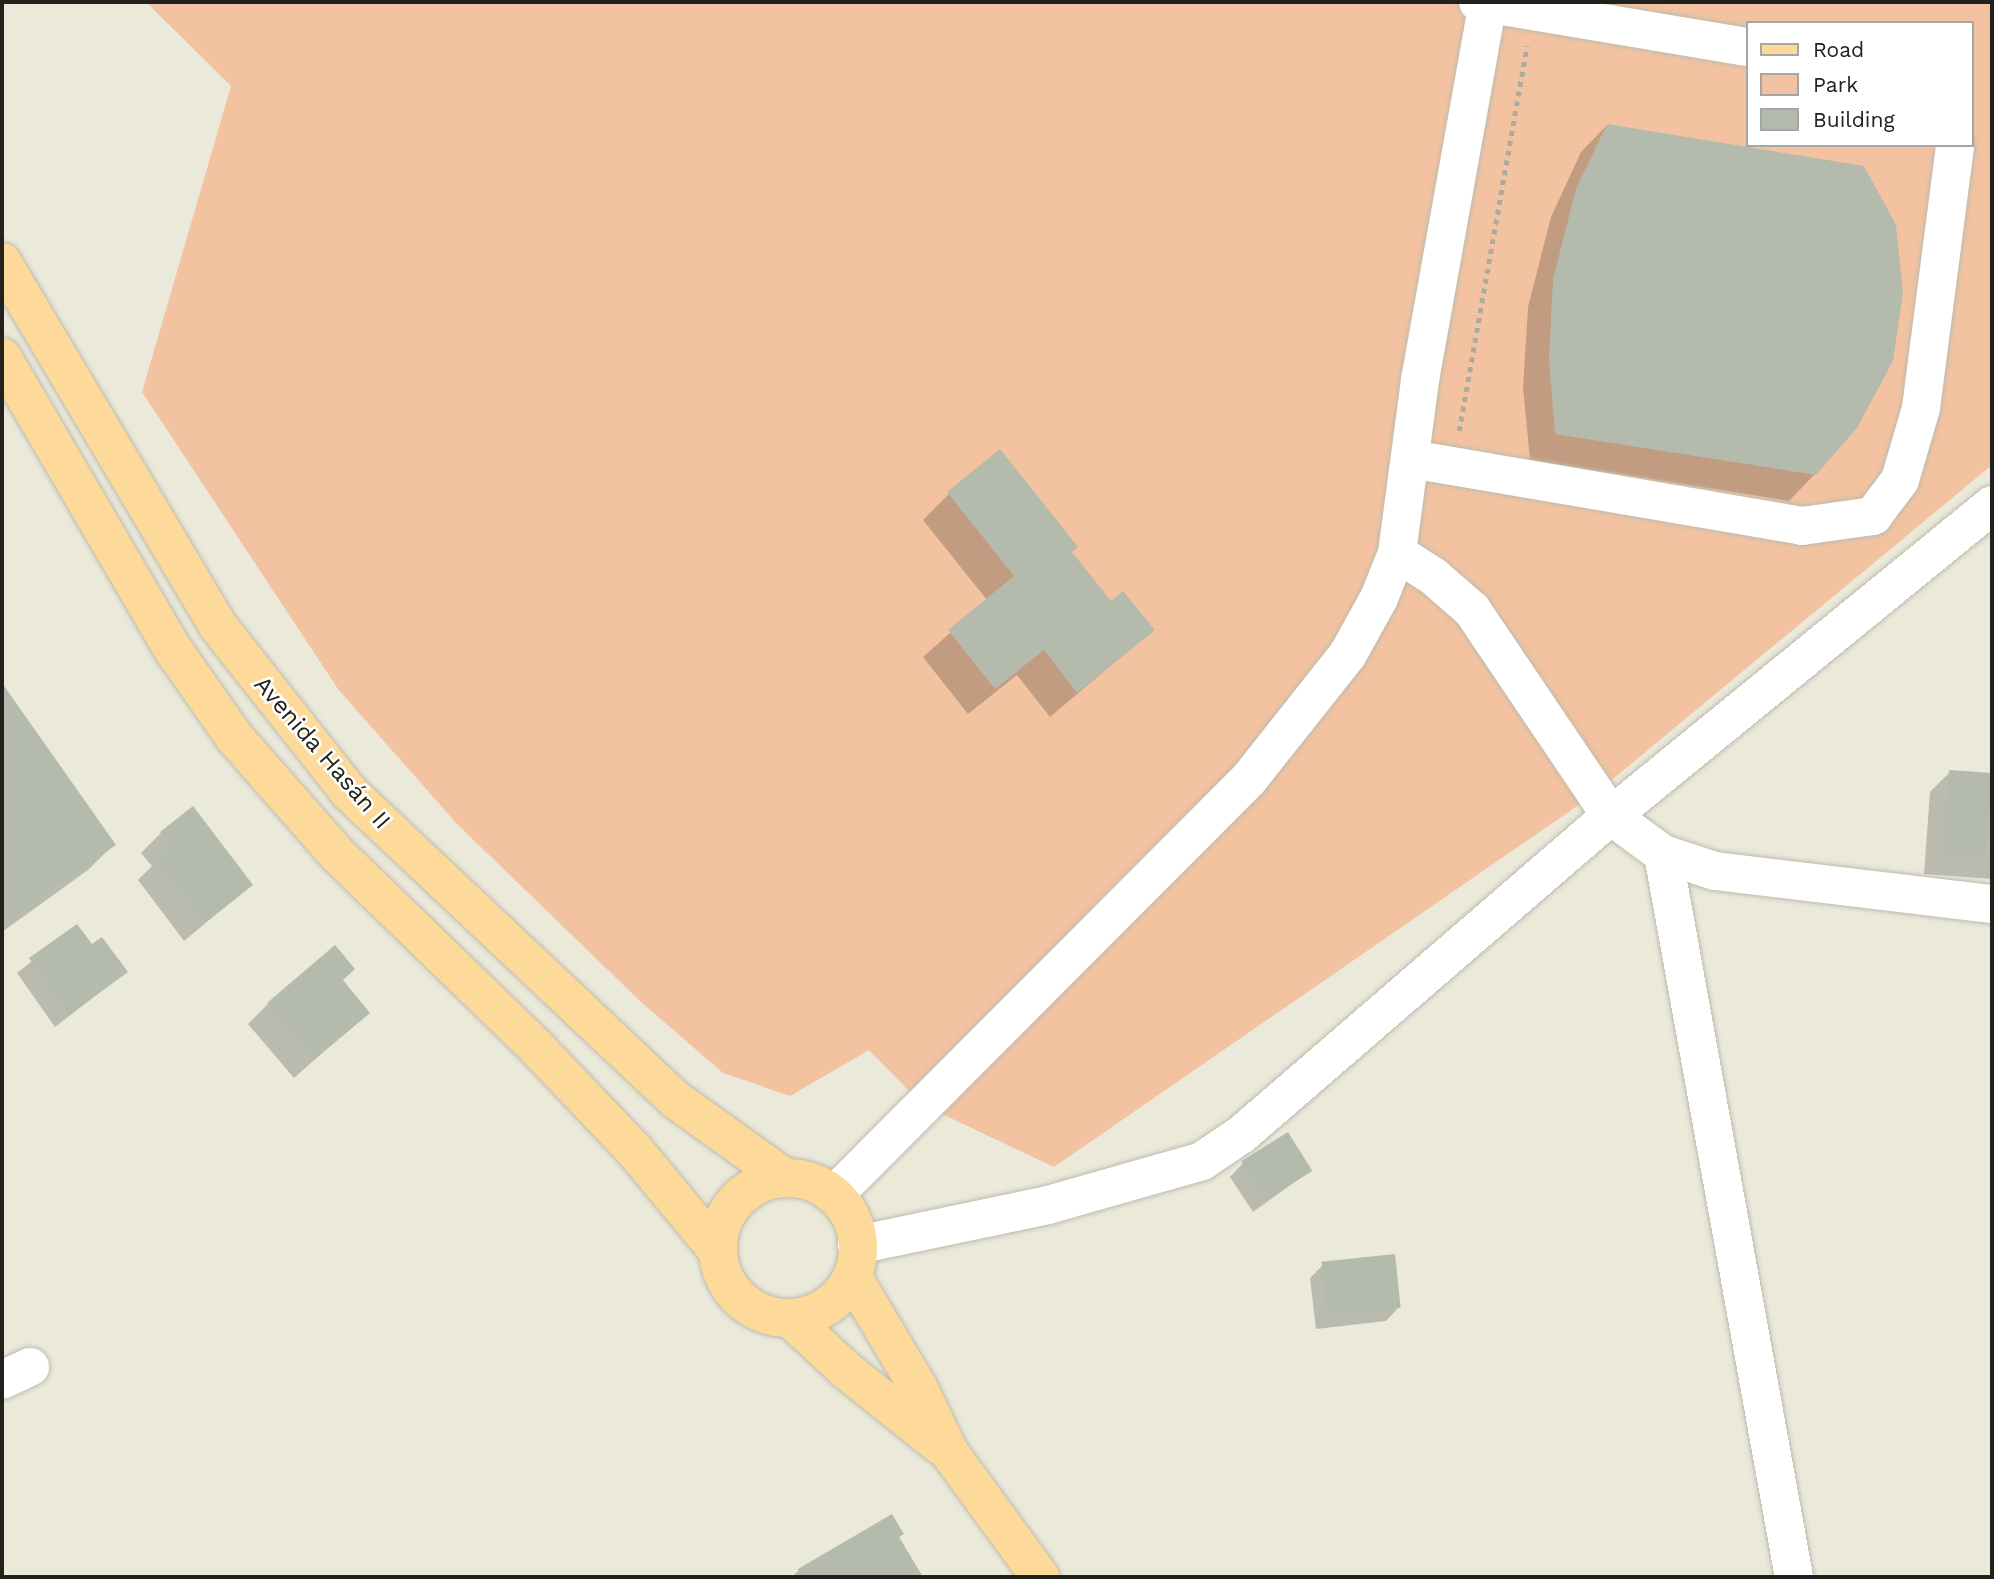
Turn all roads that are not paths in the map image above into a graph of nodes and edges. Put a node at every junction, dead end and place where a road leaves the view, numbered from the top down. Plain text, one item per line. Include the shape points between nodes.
1 (1485, 2) edge
2 (1745, 47) edge
3 (1955, 147) edge
4 (2, 262) edge
5 (4, 368) edge
6 (1411, 459) junction
7 (1992, 505) edge
8 (1397, 553) junction
9 (1611, 816) junction
10 (1663, 854) junction
11 (1992, 904) edge
12 (785, 1178) junction
13 (834, 1195) junction
14 (718, 1251) junction
15 (855, 1260) junction
16 (790, 1318) junction
17 (949, 1452) junction
18 (1040, 1577) edge
19 (1794, 1577) edge

1 - 2 street
1 - 6 street via 1420,380
3 - 6 street via 1921,408 1900,480 1873,516 1802,526
4 - 12 main road, Avenida Hasán II via 218,626 349,792 676,1100
5 - 14 main road via 174,651 235,738 329,846 537,1048 635,1151
6 - 8 street
7 - 9 street
8 - 9 street via 1433,576 1484,625
8 - 13 street via 1389,579 1348,654 1249,779
9 - 10 street
9 - 15 street via 1242,1135 1202,1161
10 - 11 street via 1715,871
10 - 19 street
12 - 13 main road via 815,1183
12 - 14 main road via 755,1186 737,1200 723,1220
13 - 15 main road via 849,1214
14 - 16 main road via 726,1281 740,1299 760,1312
15 - 16 main road via 821,1310
15 - 17 main road
16 - 17 main road via 847,1371
17 - 18 main road

